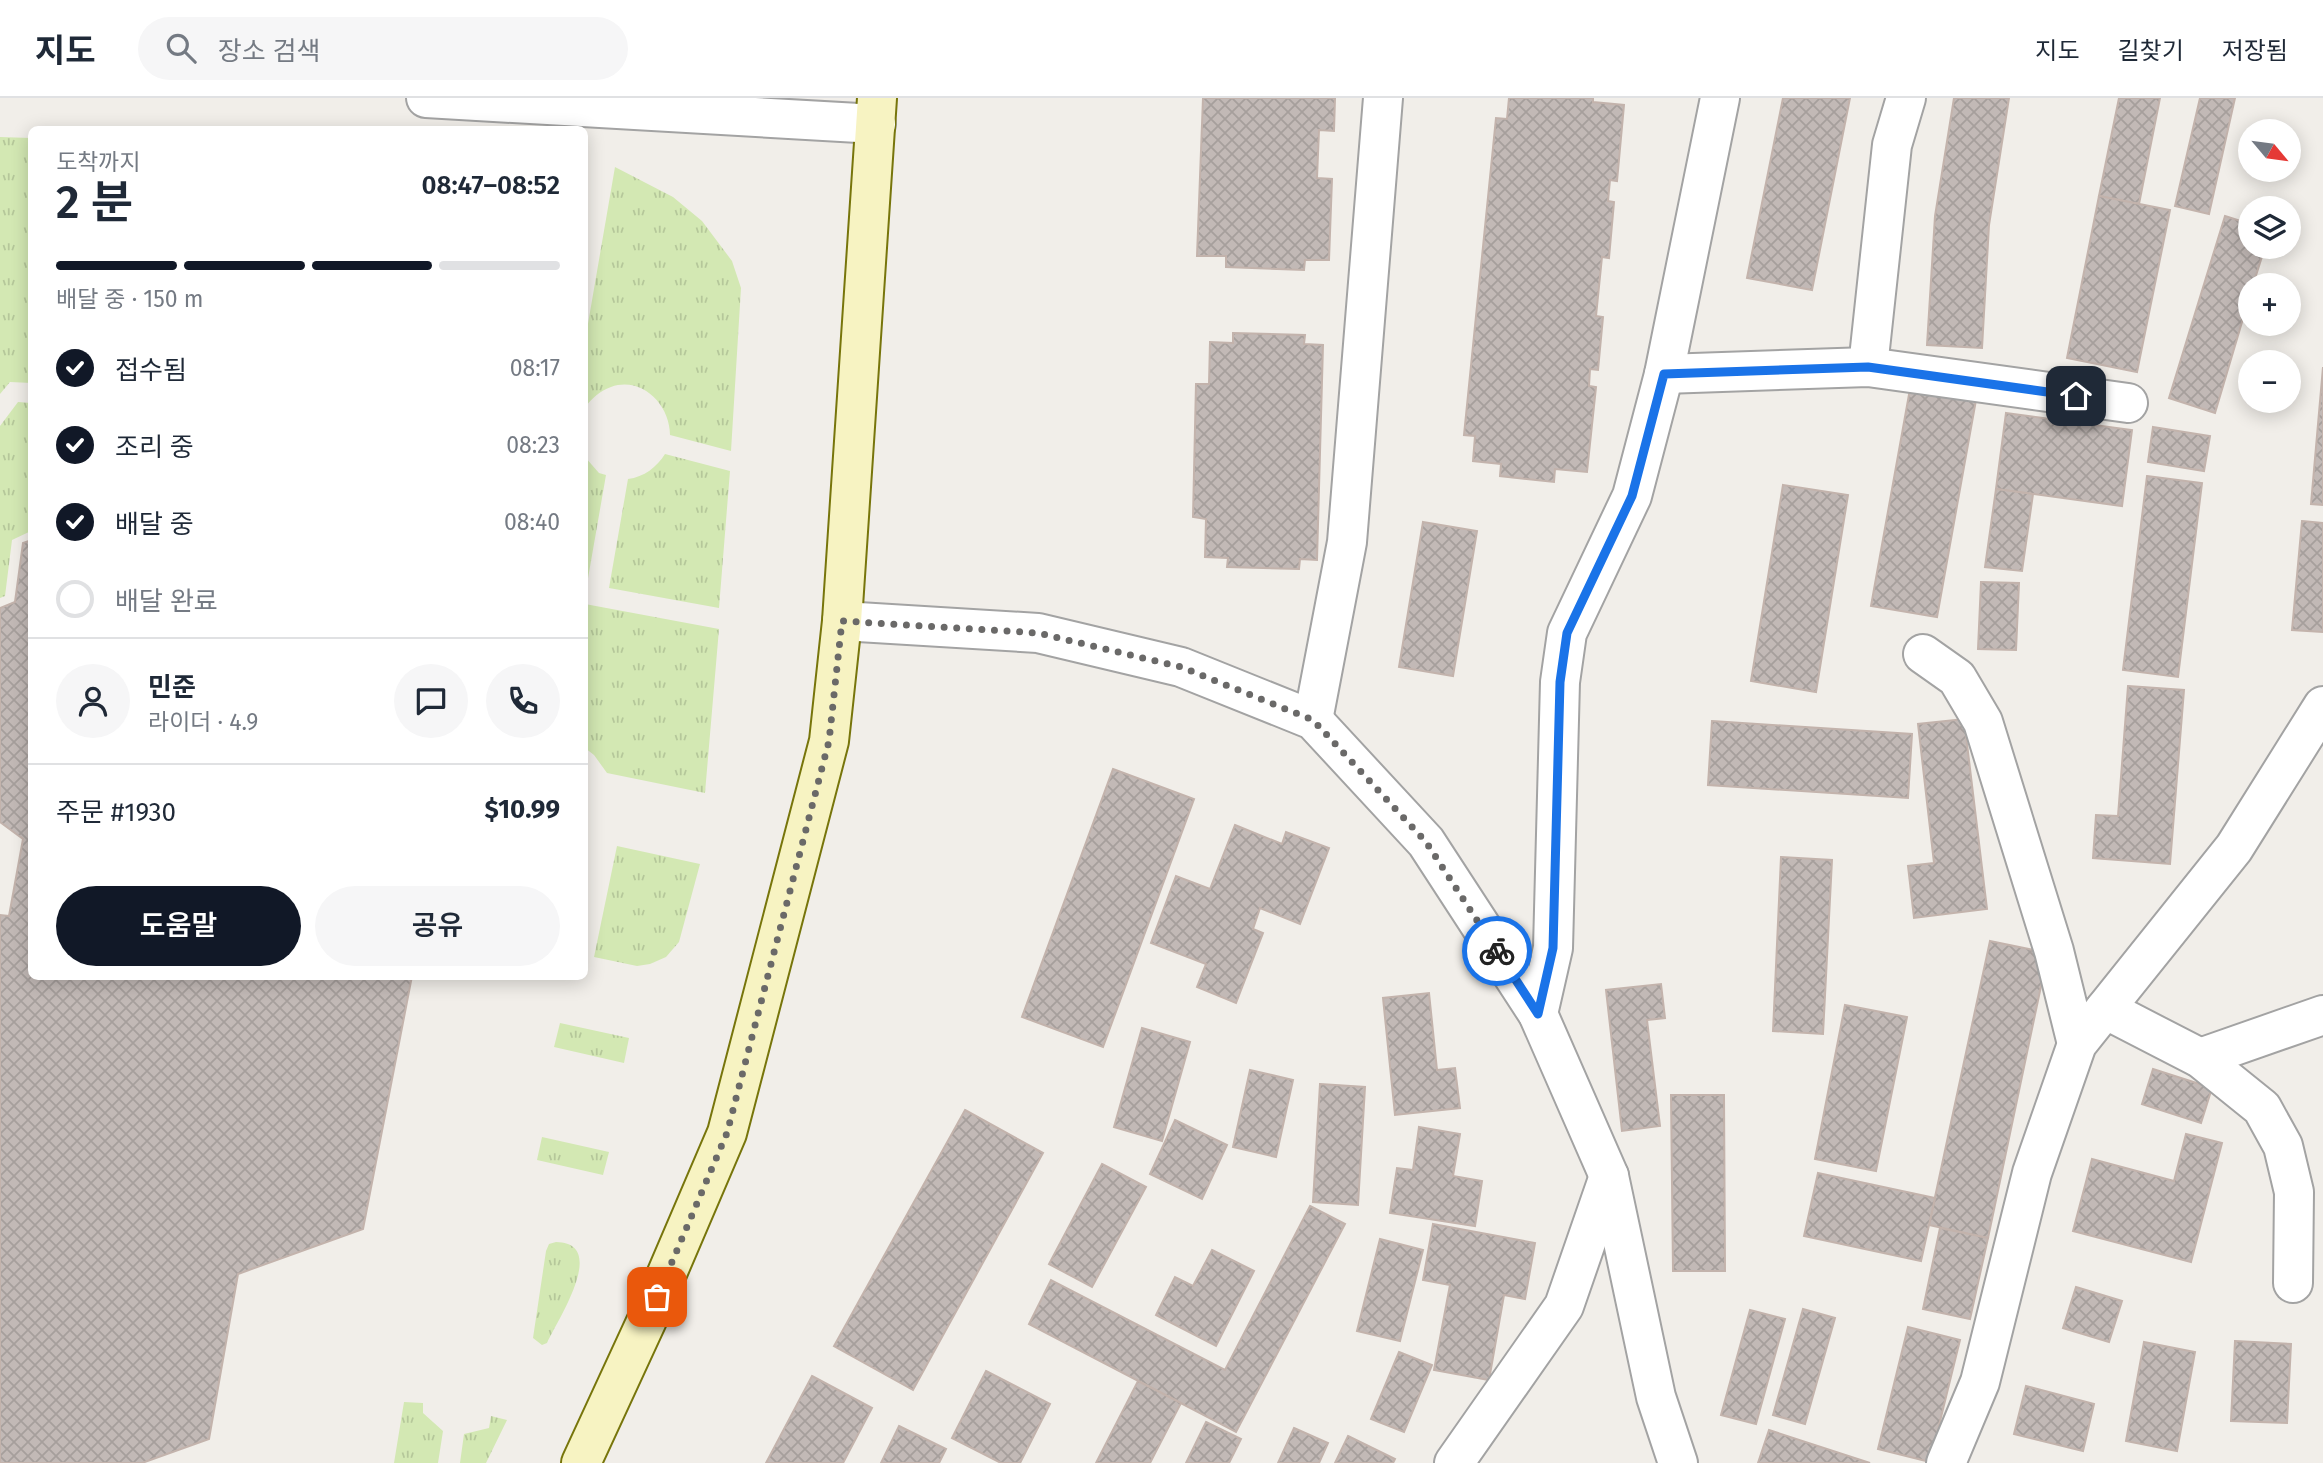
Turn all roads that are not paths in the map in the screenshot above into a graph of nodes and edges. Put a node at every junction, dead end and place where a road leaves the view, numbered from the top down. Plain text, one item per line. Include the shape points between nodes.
1 (426, 98) edge
2 (1384, 98) edge
3 (1720, 98) edge
4 (1906, 98) edge
5 (877, 111) edge
6 (1868, 367) junction
7 (1664, 374) junction
8 (2128, 403) dead end
9 (842, 621) junction
10 (1923, 654) dead end
11 (2323, 706) edge
12 (1313, 720) junction
13 (2105, 1009) junction
14 (1538, 1014) junction
15 (2323, 1016) edge
16 (2077, 1044) junction
17 (2200, 1058) junction
18 (1609, 1177) junction
19 (2292, 1283) dead end
20 (581, 1463) edge
21 (1454, 1463) edge
22 (1678, 1463) edge
23 (1946, 1463) edge

1 - 5 street
2 - 12 street via 1347,542
3 - 7 street
4 - 6 street via 1892,145
5 - 9 main road
6 - 7 street
6 - 8 street
7 - 14 street via 1632,496 1567,633 1560,682 1553,948
9 - 12 street via 1038,633 1181,667
9 - 20 main road via 829,741 727,1133
10 - 16 street via 1957,678 1983,722 2054,951
11 - 13 street via 2234,848
12 - 14 street via 1426,842
13 - 16 street
13 - 17 street
14 - 18 street
15 - 17 street
16 - 23 street via 2032,1173 1980,1382
17 - 19 street via 2262,1108 2283,1146 2294,1192
18 - 21 street via 1564,1306
18 - 22 street via 1656,1396

